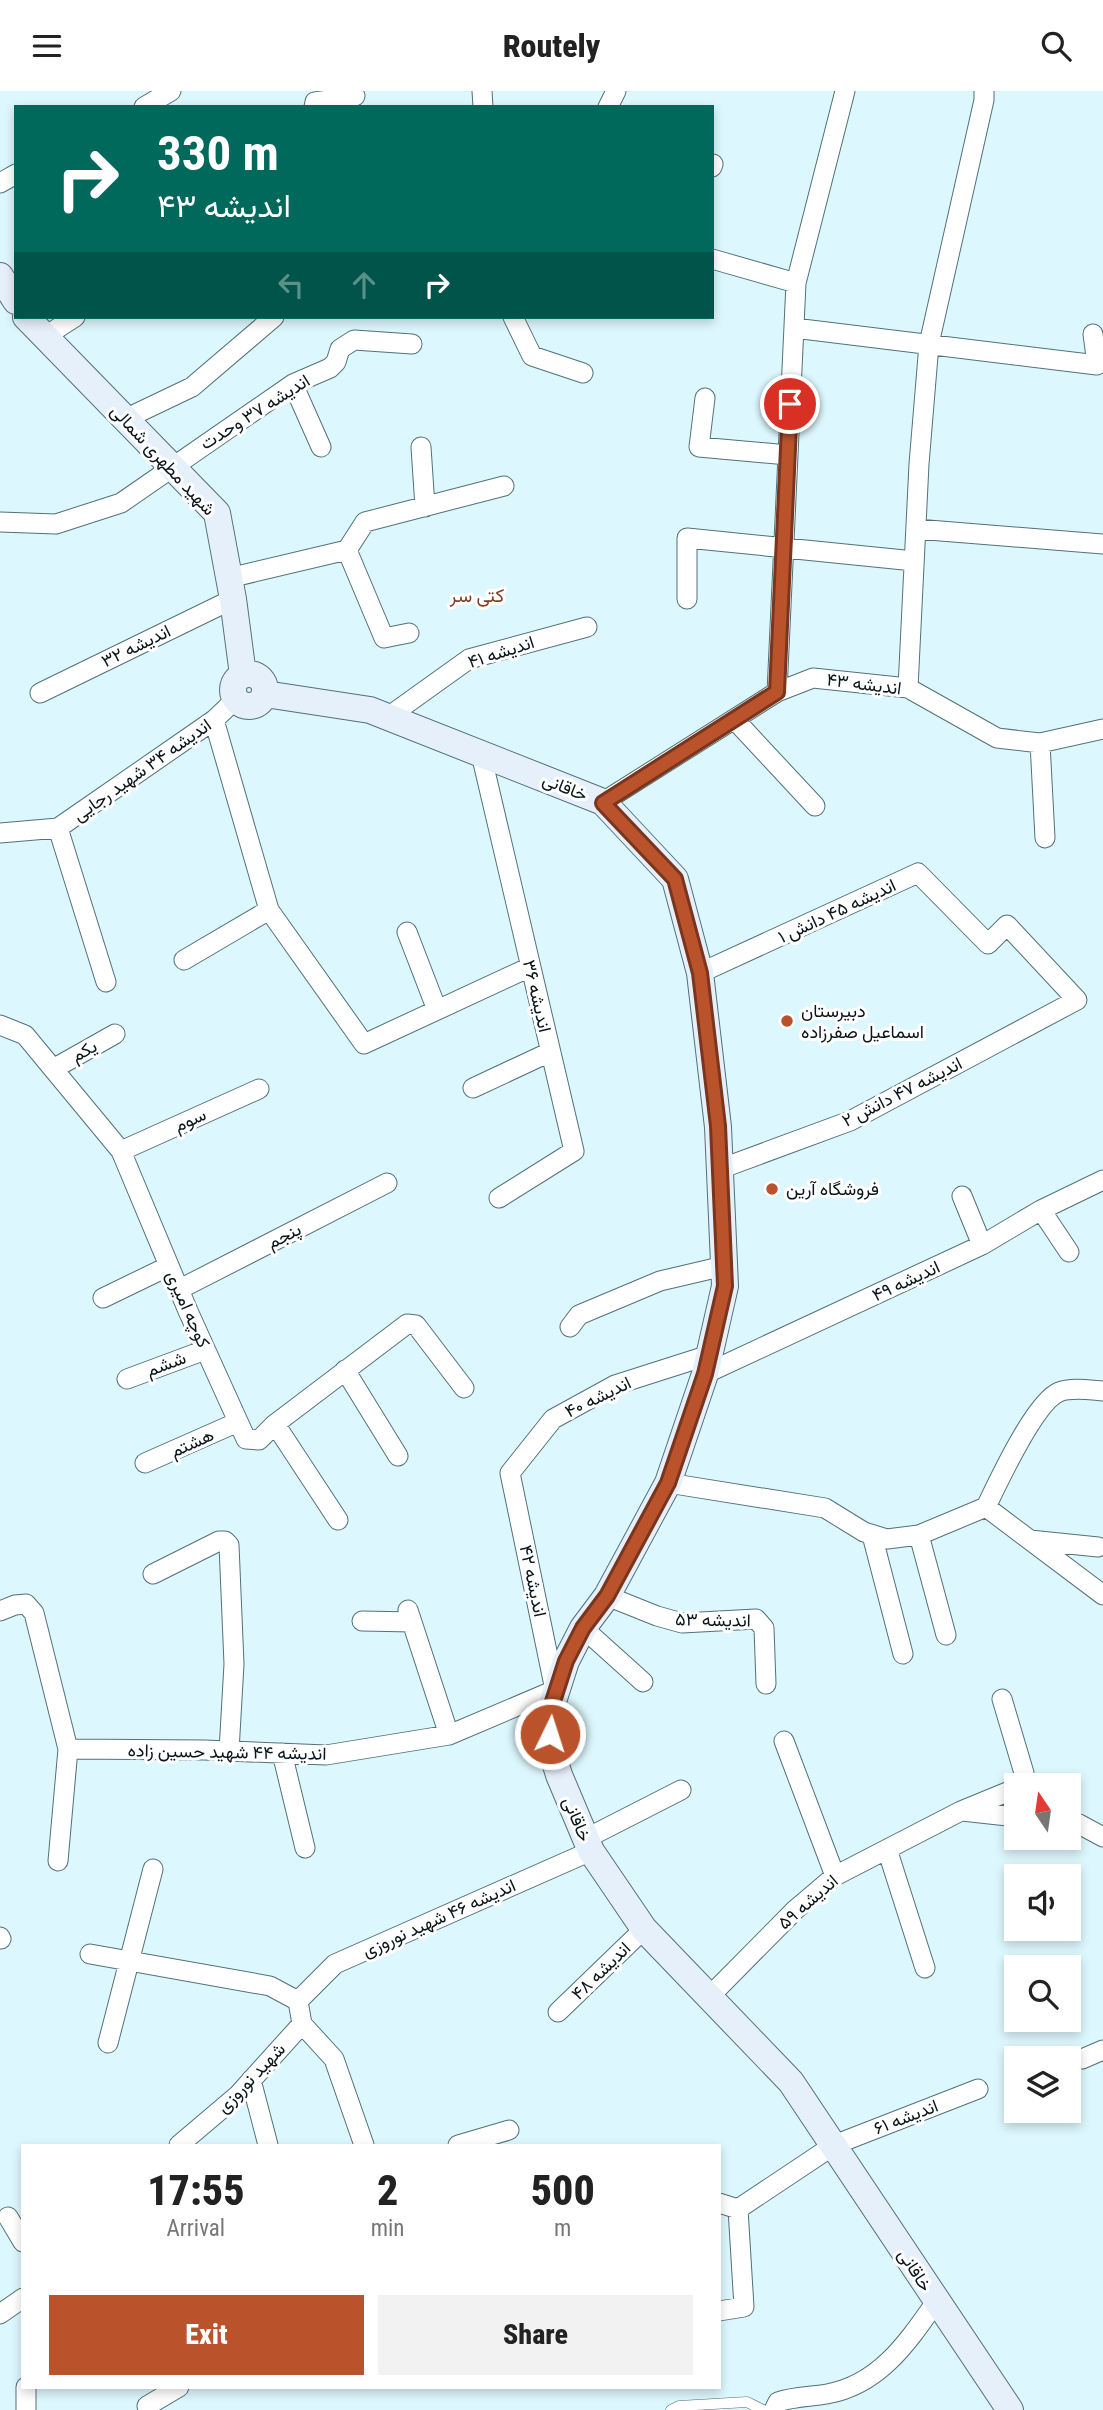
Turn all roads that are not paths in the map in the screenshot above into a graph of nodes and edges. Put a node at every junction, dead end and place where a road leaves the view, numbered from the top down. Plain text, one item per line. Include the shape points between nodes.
1 (171, 91) edge
2 (845, 91) edge
3 (984, 91) edge
4 (355, 96) dead end
5 (147, 105) edge
6 (314, 105) edge
7 (714, 260) edge
8 (0, 276) edge
9 (796, 283) junction
10 (14, 297) edge
11 (28, 319) edge
12 (72, 319) edge
13 (272, 319) edge
14 (514, 319) edge
15 (794, 328) junction
16 (1093, 334) dead end
17 (44, 337) junction
18 (412, 344) dead end
19 (929, 344) junction
20 (583, 373) dead end
21 (293, 384) junction
22 (705, 398) dead end
23 (125, 419) junction
24 (321, 447) dead end
25 (421, 447) dead end
26 (788, 455) junction
27 (171, 466) junction
28 (504, 486) dead end
29 (425, 507) junction
30 (0, 521) edge
31 (916, 529) junction
32 (1103, 544) edge
33 (784, 547) junction
34 (347, 550) junction
35 (914, 561) junction
36 (231, 589) junction
37 (687, 599) dead end
38 (587, 627) dead end
39 (408, 633) dead end
40 (239, 687) junction
41 (908, 688) junction
42 (40, 692) dead end
43 (777, 692) junction
44 (387, 717) junction
45 (734, 719) junction
46 (214, 720) junction
47 (1103, 729) edge
48 (1040, 743) junction
49 (481, 754) junction
50 (603, 803) junction
51 (816, 806) dead end
52 (58, 828) junction
53 (0, 833) edge
54 (1045, 838) dead end
55 (269, 910) junction
56 (407, 932) dead end
57 (184, 960) dead end
58 (530, 967) junction
59 (700, 973) junction
60 (106, 982) dead end
61 (1077, 1000) joint
62 (437, 1010) junction
63 (0, 1025) edge
64 (115, 1034) dead end
65 (550, 1052) junction
66 (53, 1069) junction
67 (473, 1088) dead end
68 (260, 1089) dead end
69 (121, 1151) junction
70 (720, 1169) junction
71 (1103, 1180) edge
72 (387, 1183) dead end
73 (962, 1196) dead end
74 (499, 1198) dead end
75 (1041, 1210) junction
76 (982, 1245) junction
77 (1069, 1252) dead end
78 (169, 1266) junction
79 (724, 1266) junction
80 (180, 1289) junction
81 (103, 1298) dead end
82 (570, 1327) dead end
83 (205, 1350) junction
84 (707, 1364) junction
85 (345, 1370) junction
86 (127, 1379) dead end
87 (464, 1388) dead end
88 (1103, 1391) edge
89 (238, 1422) junction
90 (275, 1424) junction
91 (398, 1456) dead end
92 (145, 1463) dead end
93 (510, 1473) joint
94 (668, 1483) junction
95 (986, 1507) junction
96 (338, 1520) dead end
97 (872, 1535) junction
98 (919, 1535) junction
99 (1029, 1540) junction
100 (1098, 1547) dead end
101 (153, 1574) dead end
102 (1103, 1595) edge
103 (607, 1596) junction
104 (0, 1611) edge
105 (362, 1621) dead end
106 (583, 1628) junction
107 (946, 1635) dead end
108 (903, 1654) dead end
109 (643, 1682) dead end
110 (766, 1684) dead end
111 (555, 1690) junction
112 (1002, 1699) dead end
113 (449, 1735) junction
114 (784, 1741) dead end
115 (68, 1749) junction
116 (229, 1751) junction
117 (282, 1753) junction
118 (1024, 1773) edge
119 (681, 1790) dead end
120 (1004, 1792) edge
121 (961, 1811) junction
122 (1004, 1816) edge
123 (1082, 1826) edge
124 (1103, 1837) edge
125 (588, 1845) junction
126 (305, 1848) dead end
127 (887, 1849) junction
128 (58, 1861) dead end
129 (153, 1869) dead end
130 (835, 1876) junction
131 (644, 1929) junction
132 (90, 1954) dead end
133 (131, 1961) junction
134 (925, 1968) dead end
135 (709, 1997) junction
136 (298, 2001) junction
137 (558, 2012) dead end
138 (302, 2024) junction
139 (108, 2043) dead end
140 (1103, 2050) edge
141 (1082, 2059) dead end
142 (251, 2080) junction
143 (978, 2089) dead end
144 (509, 2130) dead end
145 (180, 2144) edge
146 (268, 2144) edge
147 (364, 2144) edge
148 (461, 2144) edge
149 (834, 2145) junction
150 (721, 2204) edge
151 (738, 2209) junction
152 (8, 2217) dead end
153 (21, 2239) edge
154 (21, 2299) edge
155 (936, 2302) junction
156 (721, 2311) edge
157 (0, 2314) edge
158 (26, 2389) edge
159 (176, 2389) edge
160 (147, 2406) dead end
161 (26, 2410) edge
162 (671, 2410) edge
163 (763, 2410) edge
164 (774, 2410) edge
165 (1010, 2410) edge

1 - 5 street
2 - 9 street
3 - 19 street
4 - 6 street
7 - 9 street
8 - 10 main road
9 - 15 street
11 - 17 main road, شهید مطهری شمالی
12 - 17 street
13 - 23 street via 192,387
14 - 20 street via 532,356
15 - 19 street
15 - 26 street
16 - 19 street via 1097,365
17 - 23 main road, شهید مطهری شمالی
18 - 21 street, اندیشه ۳۷ وحدت via 354,340 340,349 330,368
19 - 31 street
21 - 24 street
21 - 27 street, اندیشه ۳۷ وحدت
22 - 26 street via 699,447
23 - 27 main road, شهید مطهری شمالی
25 - 29 street
26 - 33 street
27 - 30 street, اندیشه ۳۷ وحدت via 121,503 56,524
27 - 36 main road, شهید مطهری شمالی via 217,513
28 - 29 street
29 - 34 street via 365,522
31 - 32 street
31 - 35 street
33 - 35 street
33 - 37 street via 687,538
33 - 43 street
34 - 36 street, اندیشه ۳۲
34 - 39 street via 384,638
35 - 41 street
36 - 40 main road, شهید مطهری شمالی
36 - 42 street, اندیشه ۳۲
38 - 44 street, اندیشه ۴۱ via 469,659
40 - 44 main road, خاقانی via 252,674 265,685 265,694 370,710
40 - 46 street, اندیشه ۳۴ شهید رجایی
41 - 43 street, اندیشه ۴۳ via 813,678
41 - 48 street, اندیشه ۴۳ via 997,739
43 - 45 street, اندیشه ۴۳
44 - 49 main road, خاقانی
45 - 50 street, اندیشه ۴۳
45 - 51 street
46 - 52 street, اندیشه ۳۴ شهید رجایی
46 - 55 street
47 - 48 street, اندیشه ۴۳
48 - 54 street
49 - 50 main road, خاقانی
49 - 58 street, اندیشه ۳۶
50 - 59 main road, خاقانی via 675,879
52 - 53 street, اندیشه ۳۴ شهید رجایی
52 - 60 street
55 - 57 street
55 - 62 street via 364,1044
56 - 62 street
58 - 62 street
58 - 65 street, اندیشه ۳۶
59 - 61 street, اندیشه ۴۵ دانش ۱ via 918,873 988,944 1007,925
59 - 70 main road, خاقانی
61 - 70 street, اندیشه ۴۷ دانش ۲ via 850,1121
63 - 66 street, کوچه امیری via 25,1035
64 - 66 street, یکم
65 - 67 street
65 - 74 street, اندیشه ۳۶ via 574,1151
66 - 69 street, کوچه امیری
68 - 69 street, سوم
69 - 78 street, کوچه امیری
70 - 79 main road, خاقانی
71 - 75 street, اندیشه ۴۹
72 - 80 street, پنجم
73 - 76 street
75 - 76 street, اندیشه ۴۹
75 - 77 street
76 - 84 street, اندیشه ۴۹
78 - 80 street, کوچه امیری
78 - 81 street
79 - 82 street via 660,1281 579,1315
79 - 84 main road, خاقانی via 725,1286
80 - 83 street, کوچه امیری
83 - 86 street, ششم
83 - 89 street, کوچه امیری
84 - 93 street, اندیشه ۴۰ via 615,1385 553,1419
84 - 94 main road, خاقانی
85 - 87 street via 412,1323
85 - 90 street
85 - 91 street
88 - 95 street via 1059,1391 1049,1398 1020,1439
89 - 90 street via 246,1439 252,1441
89 - 92 street, هشتم
90 - 96 street
93 - 111 street, اندیشه ۴۲
94 - 97 street via 825,1508
94 - 103 main road, خاقانی
95 - 98 street
95 - 99 street
97 - 98 street via 887,1539
97 - 108 street
98 - 107 street
99 - 100 street
99 - 102 street
101 - 116 street via 219,1541 229,1545 234,1664
103 - 106 main road, خاقانی
103 - 110 street, اندیشه ۵۳ via 682,1623 756,1619 764,1628
104 - 115 street via 26,1604 34,1613
105 - 113 street via 410,1616
106 - 109 street
106 - 111 main road, خاقانی
111 - 113 street, اندیشه ۴۴ شهید حسین زاده
111 - 125 main road, خاقانی via 548,1717 552,1752
112 - 118 street, اندیشه ۵۹
113 - 117 street, اندیشه ۴۴ شهید حسین زاده via 326,1755
114 - 130 street
115 - 116 street, اندیشه ۴۴ شهید حسین زاده
115 - 128 street
116 - 117 street, اندیشه ۴۴ شهید حسین زاده
117 - 126 street
119 - 125 street, اندیشه ۴۶ شهید نوروزی
120 - 121 street, اندیشه ۵۹
121 - 122 street
121 - 127 street, اندیشه ۵۹
123 - 124 street
125 - 131 main road, خاقانی
125 - 136 street, اندیشه ۴۶ شهید نوروزی via 335,1964
127 - 130 street, اندیشه ۵۹
127 - 134 street
129 - 133 street
130 - 135 street, اندیشه ۵۹
131 - 135 main road, خاقانی
131 - 137 street, اندیشه ۴۸
132 - 133 street
133 - 136 street via 270,1986
133 - 139 street
135 - 149 main road, خاقانی via 791,2082
136 - 138 street
138 - 142 street, شهید نوروزی
138 - 147 street via 334,2059
140 - 141 street
142 - 145 street, شهید نوروزی
142 - 146 street
143 - 149 street, اندیشه ۶۱
144 - 148 street
149 - 151 street, اندیشه ۶۱
149 - 155 main road, خاقانی
150 - 151 street
151 - 156 street via 744,2307
152 - 153 street
154 - 157 street
155 - 164 street via 896,2357 862,2383 827,2394 795,2396 779,2402
155 - 165 main road, خاقانی
158 - 161 street
159 - 160 street
162 - 163 lane via 747,2402

